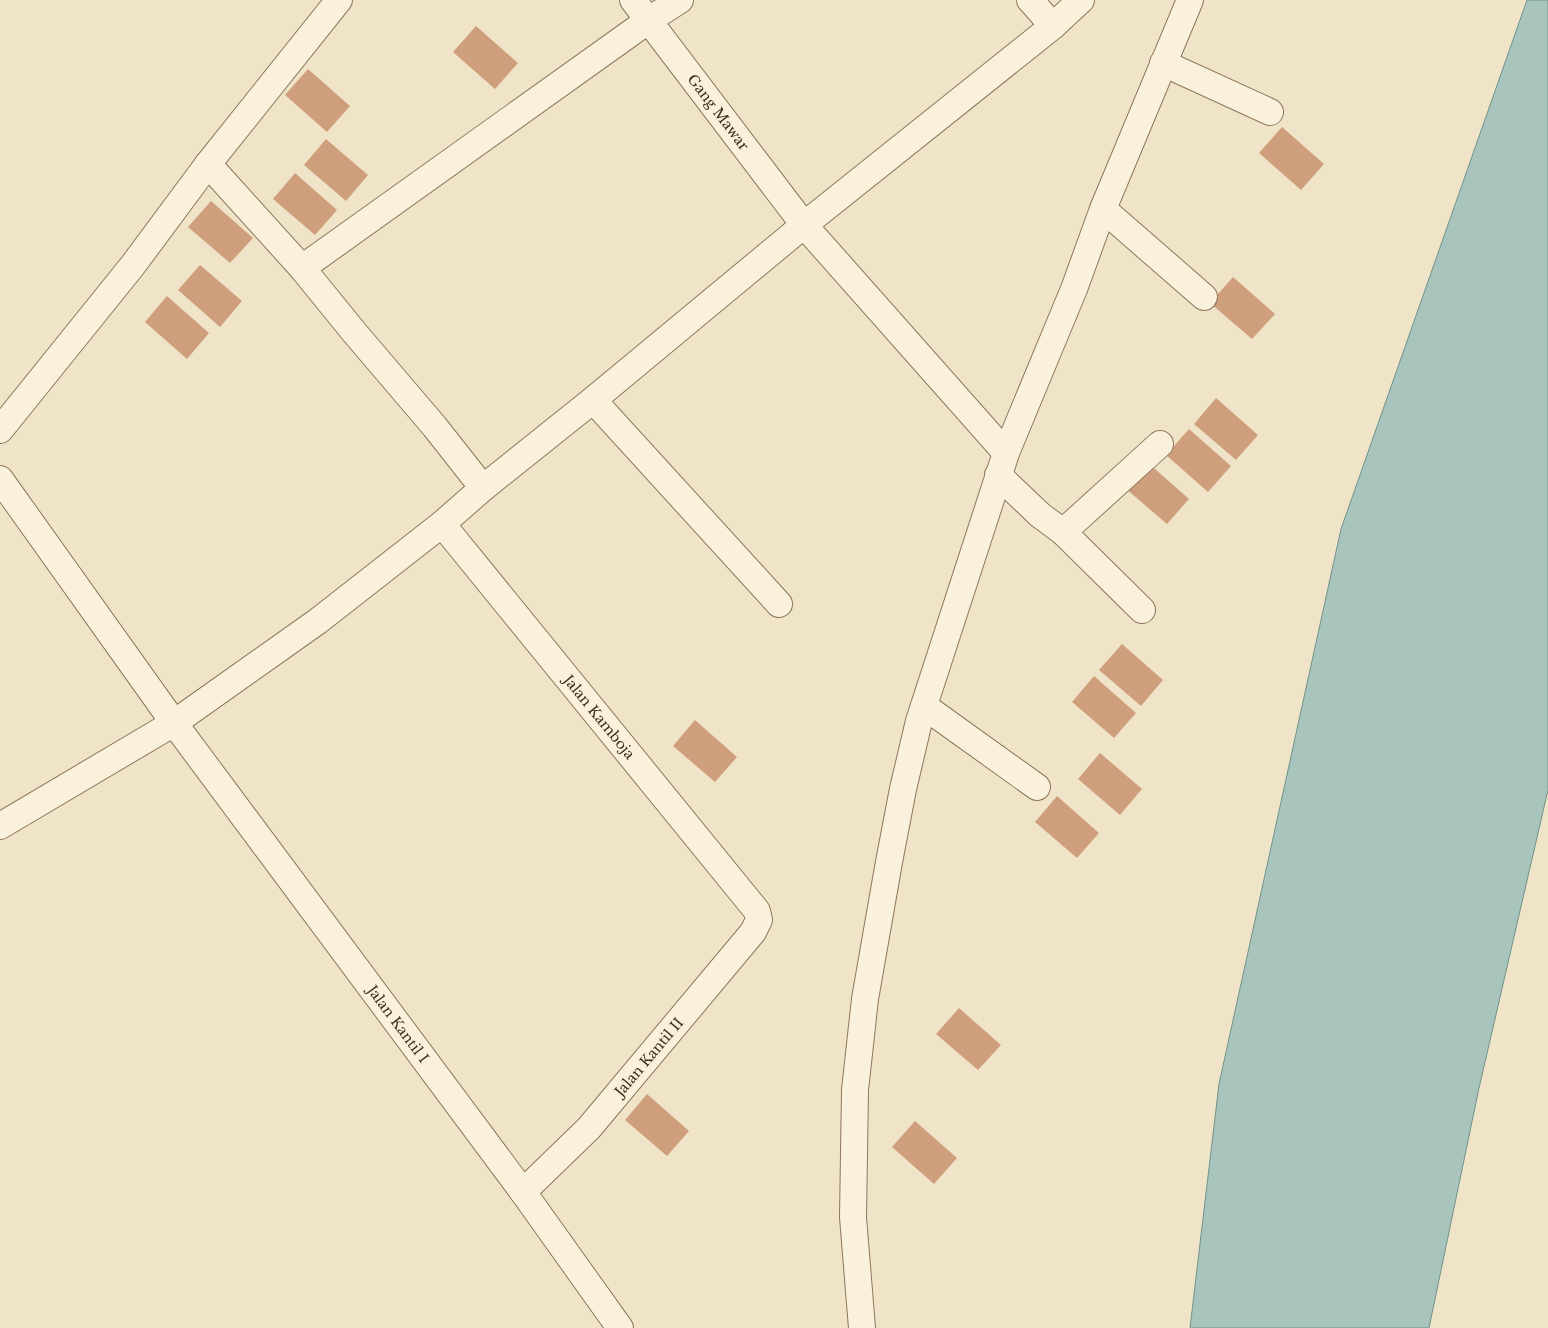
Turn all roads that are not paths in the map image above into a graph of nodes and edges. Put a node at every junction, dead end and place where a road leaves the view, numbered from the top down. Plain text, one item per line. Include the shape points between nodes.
1 (338, 0) edge
2 (633, 0) edge
3 (680, 0) edge
4 (1030, 0) edge
5 (1081, 0) edge
6 (1190, 0) edge
7 (649, 20) junction
8 (1053, 26) junction
9 (1163, 63) junction
10 (1270, 112) dead end
11 (208, 164) junction
12 (1103, 209) junction
13 (804, 225) junction
14 (302, 268) junction
15 (1204, 297) dead end
16 (593, 400) junction
17 (0, 430) edge
18 (1160, 444) dead end
19 (1002, 464) junction
20 (0, 479) edge
21 (483, 488) junction
22 (442, 524) junction
23 (1064, 532) junction
24 (779, 604) dead end
25 (1142, 610) dead end
26 (924, 706) junction
27 (174, 723) junction
28 (1037, 787) dead end
29 (0, 826) edge
30 (757, 911) joint
31 (523, 1192) junction
32 (620, 1328) edge
33 (862, 1328) edge

1 - 11 street
2 - 7 street, Gang Mawar
3 - 7 street
4 - 8 street
5 - 8 street
6 - 9 street
7 - 13 street, Gang Mawar
7 - 14 street
8 - 13 street
9 - 10 street
9 - 12 street
11 - 14 street
11 - 17 street via 133,265
12 - 15 street
12 - 19 street
13 - 16 street
13 - 19 street, Gang Mawar
14 - 21 street
16 - 21 street
16 - 24 street
18 - 23 street
19 - 23 street, Gang Mawar via 1040,514
19 - 26 street
20 - 27 street, Jalan Kantil I
21 - 22 street
22 - 27 street via 318,621
22 - 30 street, Jalan Kamboja
23 - 25 street, Gang Mawar
26 - 28 street
26 - 33 street via 889,862 865,999 855,1090 853,1217
27 - 29 street
27 - 31 street, Jalan Kantil I
30 - 31 street, Jalan Kantil II via 759,920 753,932 590,1128
31 - 32 street, Jalan Kantil I

